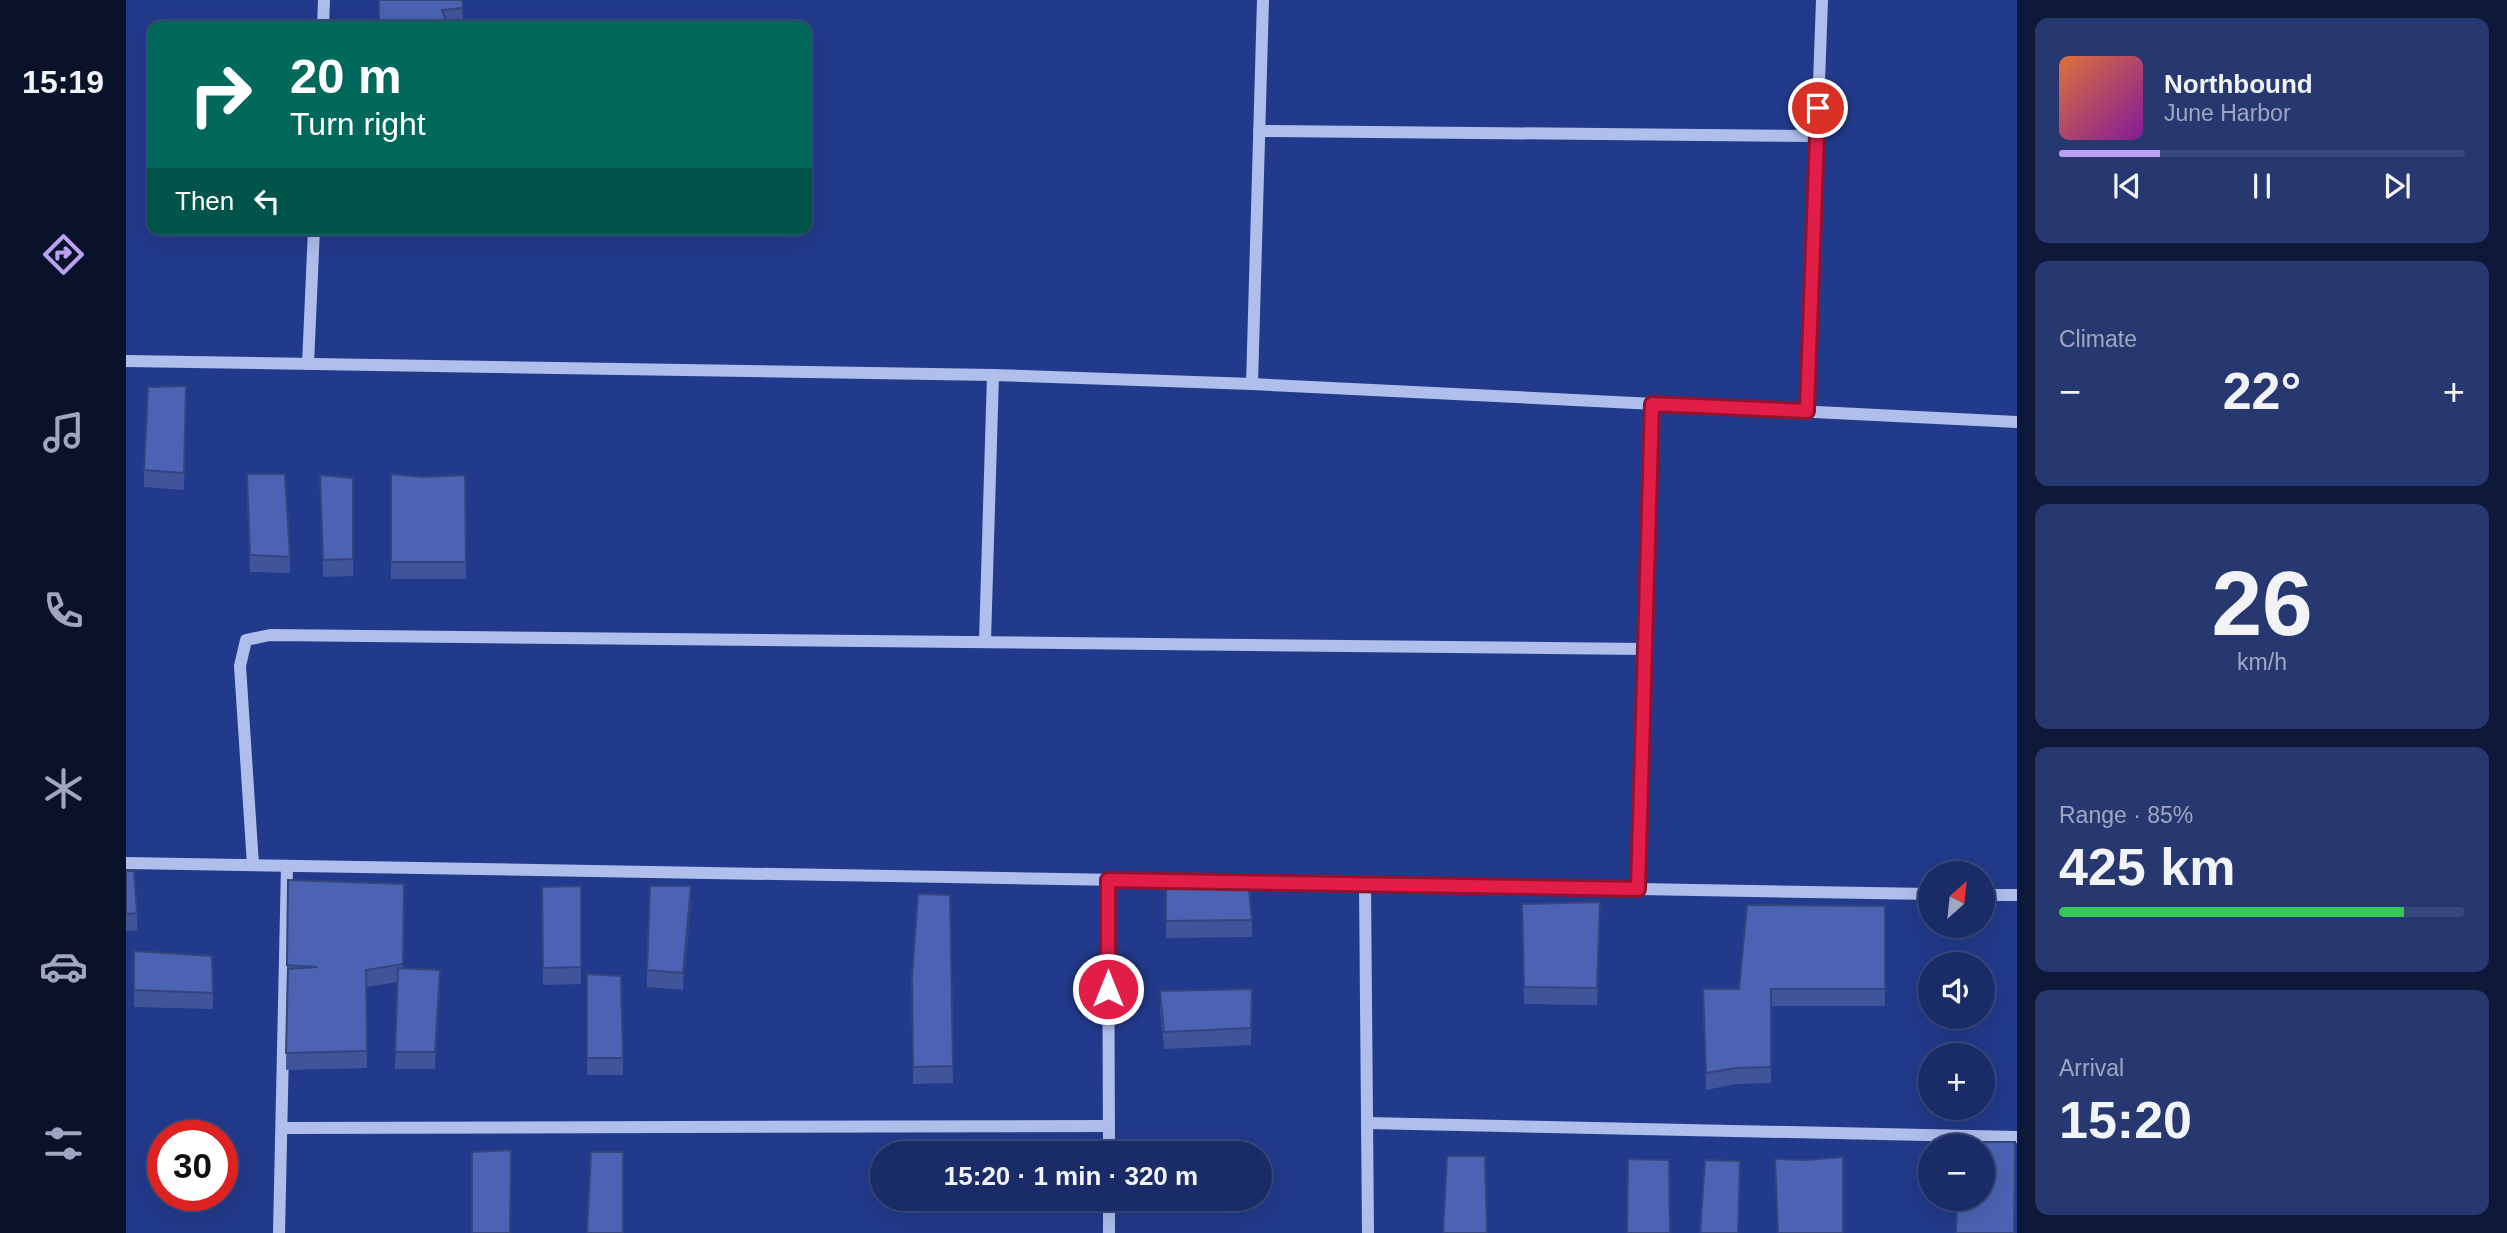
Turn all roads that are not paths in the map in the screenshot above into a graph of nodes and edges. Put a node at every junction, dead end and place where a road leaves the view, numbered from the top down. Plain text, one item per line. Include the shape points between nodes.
1 (324, 0) edge
2 (1263, 0) edge
3 (1822, 0) edge
4 (323, 21) edge
5 (1259, 131) junction
6 (1817, 136) junction
7 (314, 235) edge
8 (126, 361) edge
9 (308, 364) junction
10 (993, 375) junction
11 (1252, 384) junction
12 (1652, 404) junction
13 (1807, 411) junction
14 (2017, 422) edge
15 (985, 641) junction
16 (1645, 649) junction
17 (126, 863) edge
18 (253, 865) junction
19 (287, 866) junction
20 (1108, 880) junction
21 (1189, 881) edge
22 (1216, 881) edge
23 (1365, 884) junction
24 (1638, 889) junction
25 (1918, 894) edge
26 (1995, 895) edge
27 (2017, 895) edge
28 (1367, 1123) junction
29 (1109, 1126) junction
30 (282, 1128) junction
31 (2017, 1138) edge
32 (1109, 1141) edge
33 (1109, 1211) edge
34 (279, 1233) edge
35 (1109, 1233) edge
36 (1368, 1233) edge

1 - 4 street
2 - 5 street
3 - 6 street
5 - 6 street
5 - 11 street
6 - 13 street
7 - 9 street
8 - 9 street
9 - 10 street
10 - 11 street
10 - 15 street
11 - 12 street
12 - 13 street
12 - 16 street
13 - 14 street
15 - 16 street
15 - 18 street via 270,635 246,640 240,666
16 - 24 street
17 - 18 street
18 - 19 street
19 - 20 street
19 - 30 street
20 - 21 street
20 - 29 street
22 - 23 street
23 - 24 street
23 - 28 street
24 - 25 street
26 - 27 street
28 - 31 street
28 - 36 street
29 - 30 street
29 - 32 street
30 - 34 street
33 - 35 street

